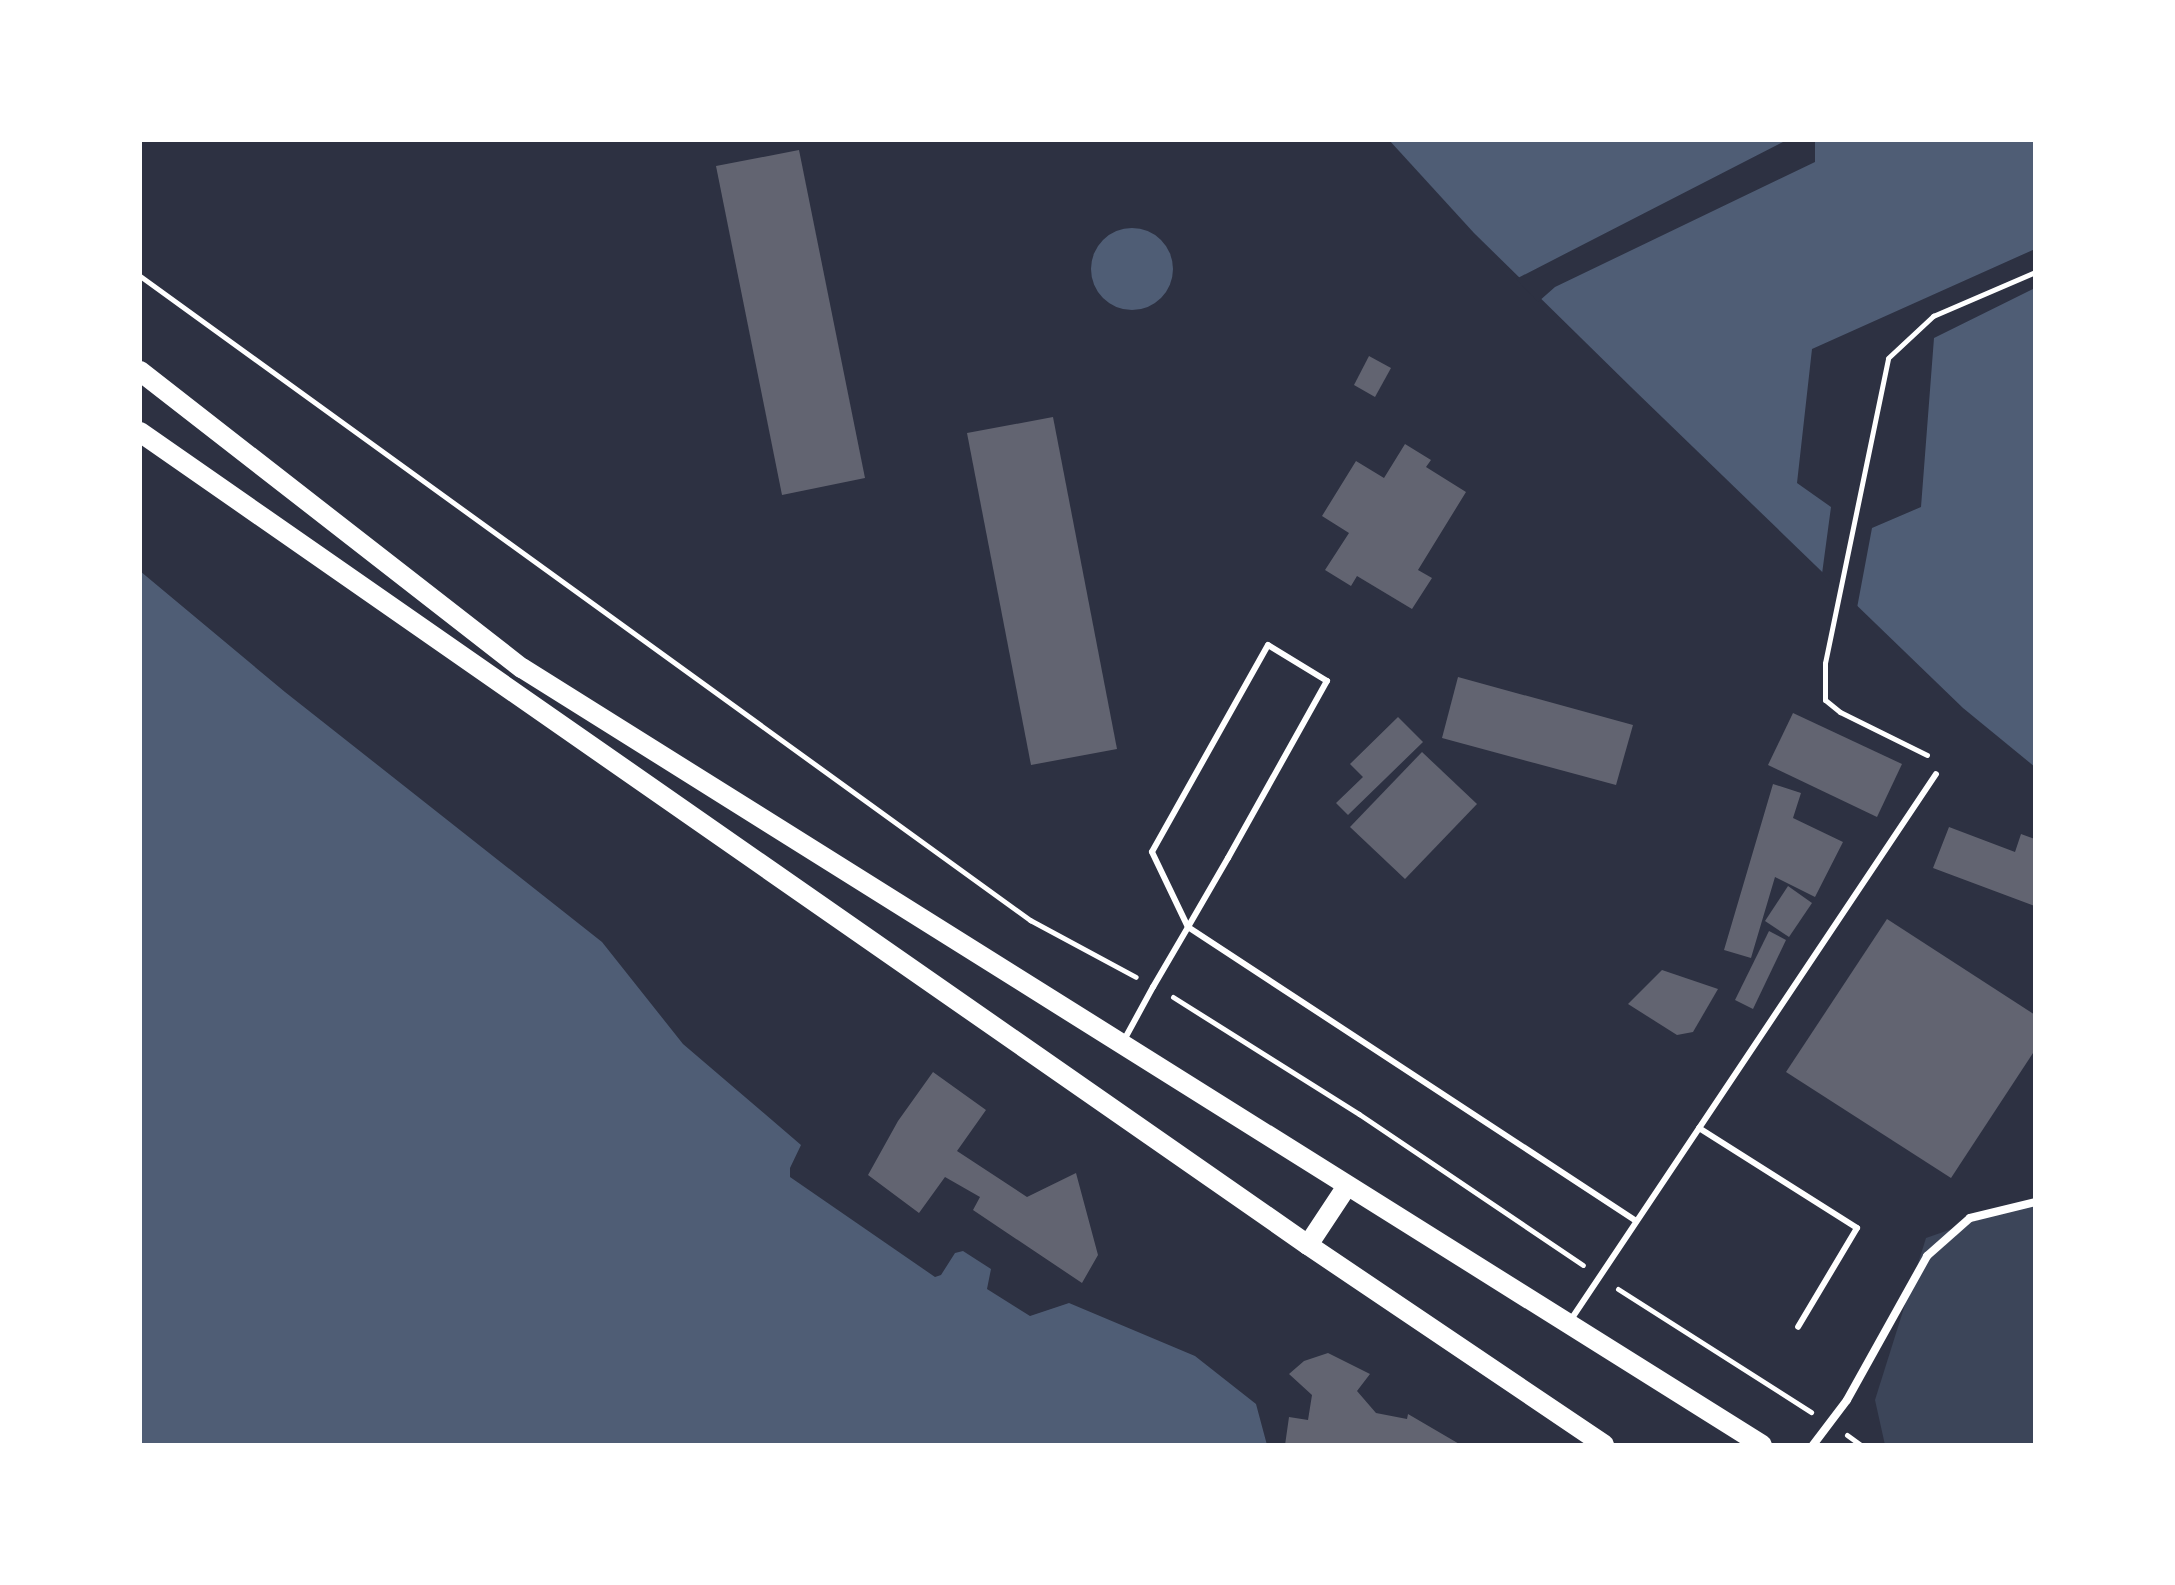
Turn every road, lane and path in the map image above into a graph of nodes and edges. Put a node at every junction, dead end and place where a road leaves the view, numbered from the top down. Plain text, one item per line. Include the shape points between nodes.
1 (2035, 272) edge
2 (140, 276) edge
3 (140, 371) edge
4 (140, 432) edge
5 (1936, 774) joint
6 (1188, 927) junction
7 (1153, 987) junction
8 (1121, 1044) junction
9 (1699, 1128) junction
10 (1347, 1186) junction
11 (2035, 1202) edge
12 (1636, 1221) junction
13 (1308, 1245) junction
14 (1600, 1277) junction
15 (1568, 1323) junction
16 (1798, 1327) dead end
17 (1829, 1424) junction
18 (1604, 1445) edge
19 (1762, 1445) edge
20 (1813, 1445) edge
21 (1861, 1445) edge

1 - 5 path via 1933,316 1888,358 1825,663 1825,700 1925,752
2 - 7 path via 1030,920
3 - 8 main road via 522,668
4 - 13 main road
5 - 9 lane
6 - 6 lane via 1327,681 1268,645 1152,852
6 - 7 lane
6 - 12 lane
7 - 8 lane
7 - 14 path via 1359,1114
8 - 10 main road
9 - 12 lane
9 - 16 lane via 1857,1228
10 - 13 main road
10 - 15 main road
11 - 17 street via 1970,1218 1927,1256
12 - 14 lane
13 - 18 main road
14 - 15 lane
14 - 17 path
15 - 19 main road
17 - 20 street
17 - 21 path

